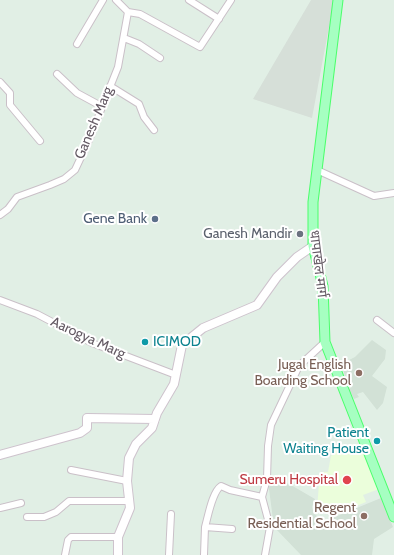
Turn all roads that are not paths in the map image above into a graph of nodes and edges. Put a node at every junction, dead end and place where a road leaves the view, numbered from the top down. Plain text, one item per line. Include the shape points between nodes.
1 (103, 0) edge
2 (116, 0) edge
3 (189, 0) edge
4 (231, 0) edge
5 (338, 0) edge
6 (128, 12) junction
7 (219, 19) junction
8 (124, 38) junction
9 (77, 44) dead end
10 (160, 58) dead end
11 (57, 74) dead end
12 (0, 82) edge
13 (110, 86) junction
14 (101, 106) junction
15 (154, 130) dead end
16 (40, 141) dead end
17 (317, 170) junction
18 (394, 193) edge
19 (0, 215) edge
20 (313, 246) junction
21 (0, 300) edge
22 (377, 320) dead end
23 (394, 333) edge
24 (325, 342) junction
25 (176, 376) junction
26 (155, 419) junction
27 (0, 455) edge
28 (71, 470) dead end
29 (126, 481) junction
30 (262, 497) junction
31 (129, 501) junction
32 (21, 503) dead end
33 (0, 508) edge
34 (171, 514) dead end
35 (27, 516) dead end
36 (394, 517) edge
37 (205, 527) junction
38 (232, 529) dead end
39 (118, 536) junction
40 (65, 555) edge
41 (118, 555) edge
42 (169, 555) edge
43 (204, 555) edge
44 (265, 555) edge

1 - 9 street
2 - 6 street
3 - 7 street
4 - 7 street
5 - 17 main road, धापाखेल मार्ग
6 - 7 street via 140,14 200,47
6 - 8 street, Ganesh Marg
8 - 10 street via 140,44
8 - 13 street, Ganesh Marg via 121,57
11 - 14 street via 77,93
12 - 16 street via 10,93 10,105
13 - 14 street, Ganesh Marg
13 - 15 street via 139,104 144,117
14 - 19 street, Ganesh Marg via 89,140 74,170 64,179 17,197
17 - 18 street via 374,196
17 - 20 main road, धापाखेल मार्ग via 313,202
20 - 24 main road, धापाखेल मार्ग via 323,286
20 - 25 main road via 297,257 277,277 257,305 203,328 184,342 180,350
21 - 25 street, Aarogya Marg via 38,314 92,343
22 - 23 street
24 - 30 street via 299,366 271,425 267,479
24 - 36 main road, धापाखेल मार्ग
25 - 26 main road
26 - 27 main road via 87,418 87,428 80,433
26 - 29 main road via 152,428 132,450
28 - 29 street
29 - 31 main road
30 - 37 street via 221,486 210,507
30 - 44 street via 270,527
31 - 35 street via 68,501 56,512 44,516
31 - 39 main road via 128,516
32 - 33 street
34 - 42 street
37 - 38 street
37 - 43 street
39 - 40 street via 71,537
39 - 41 main road

